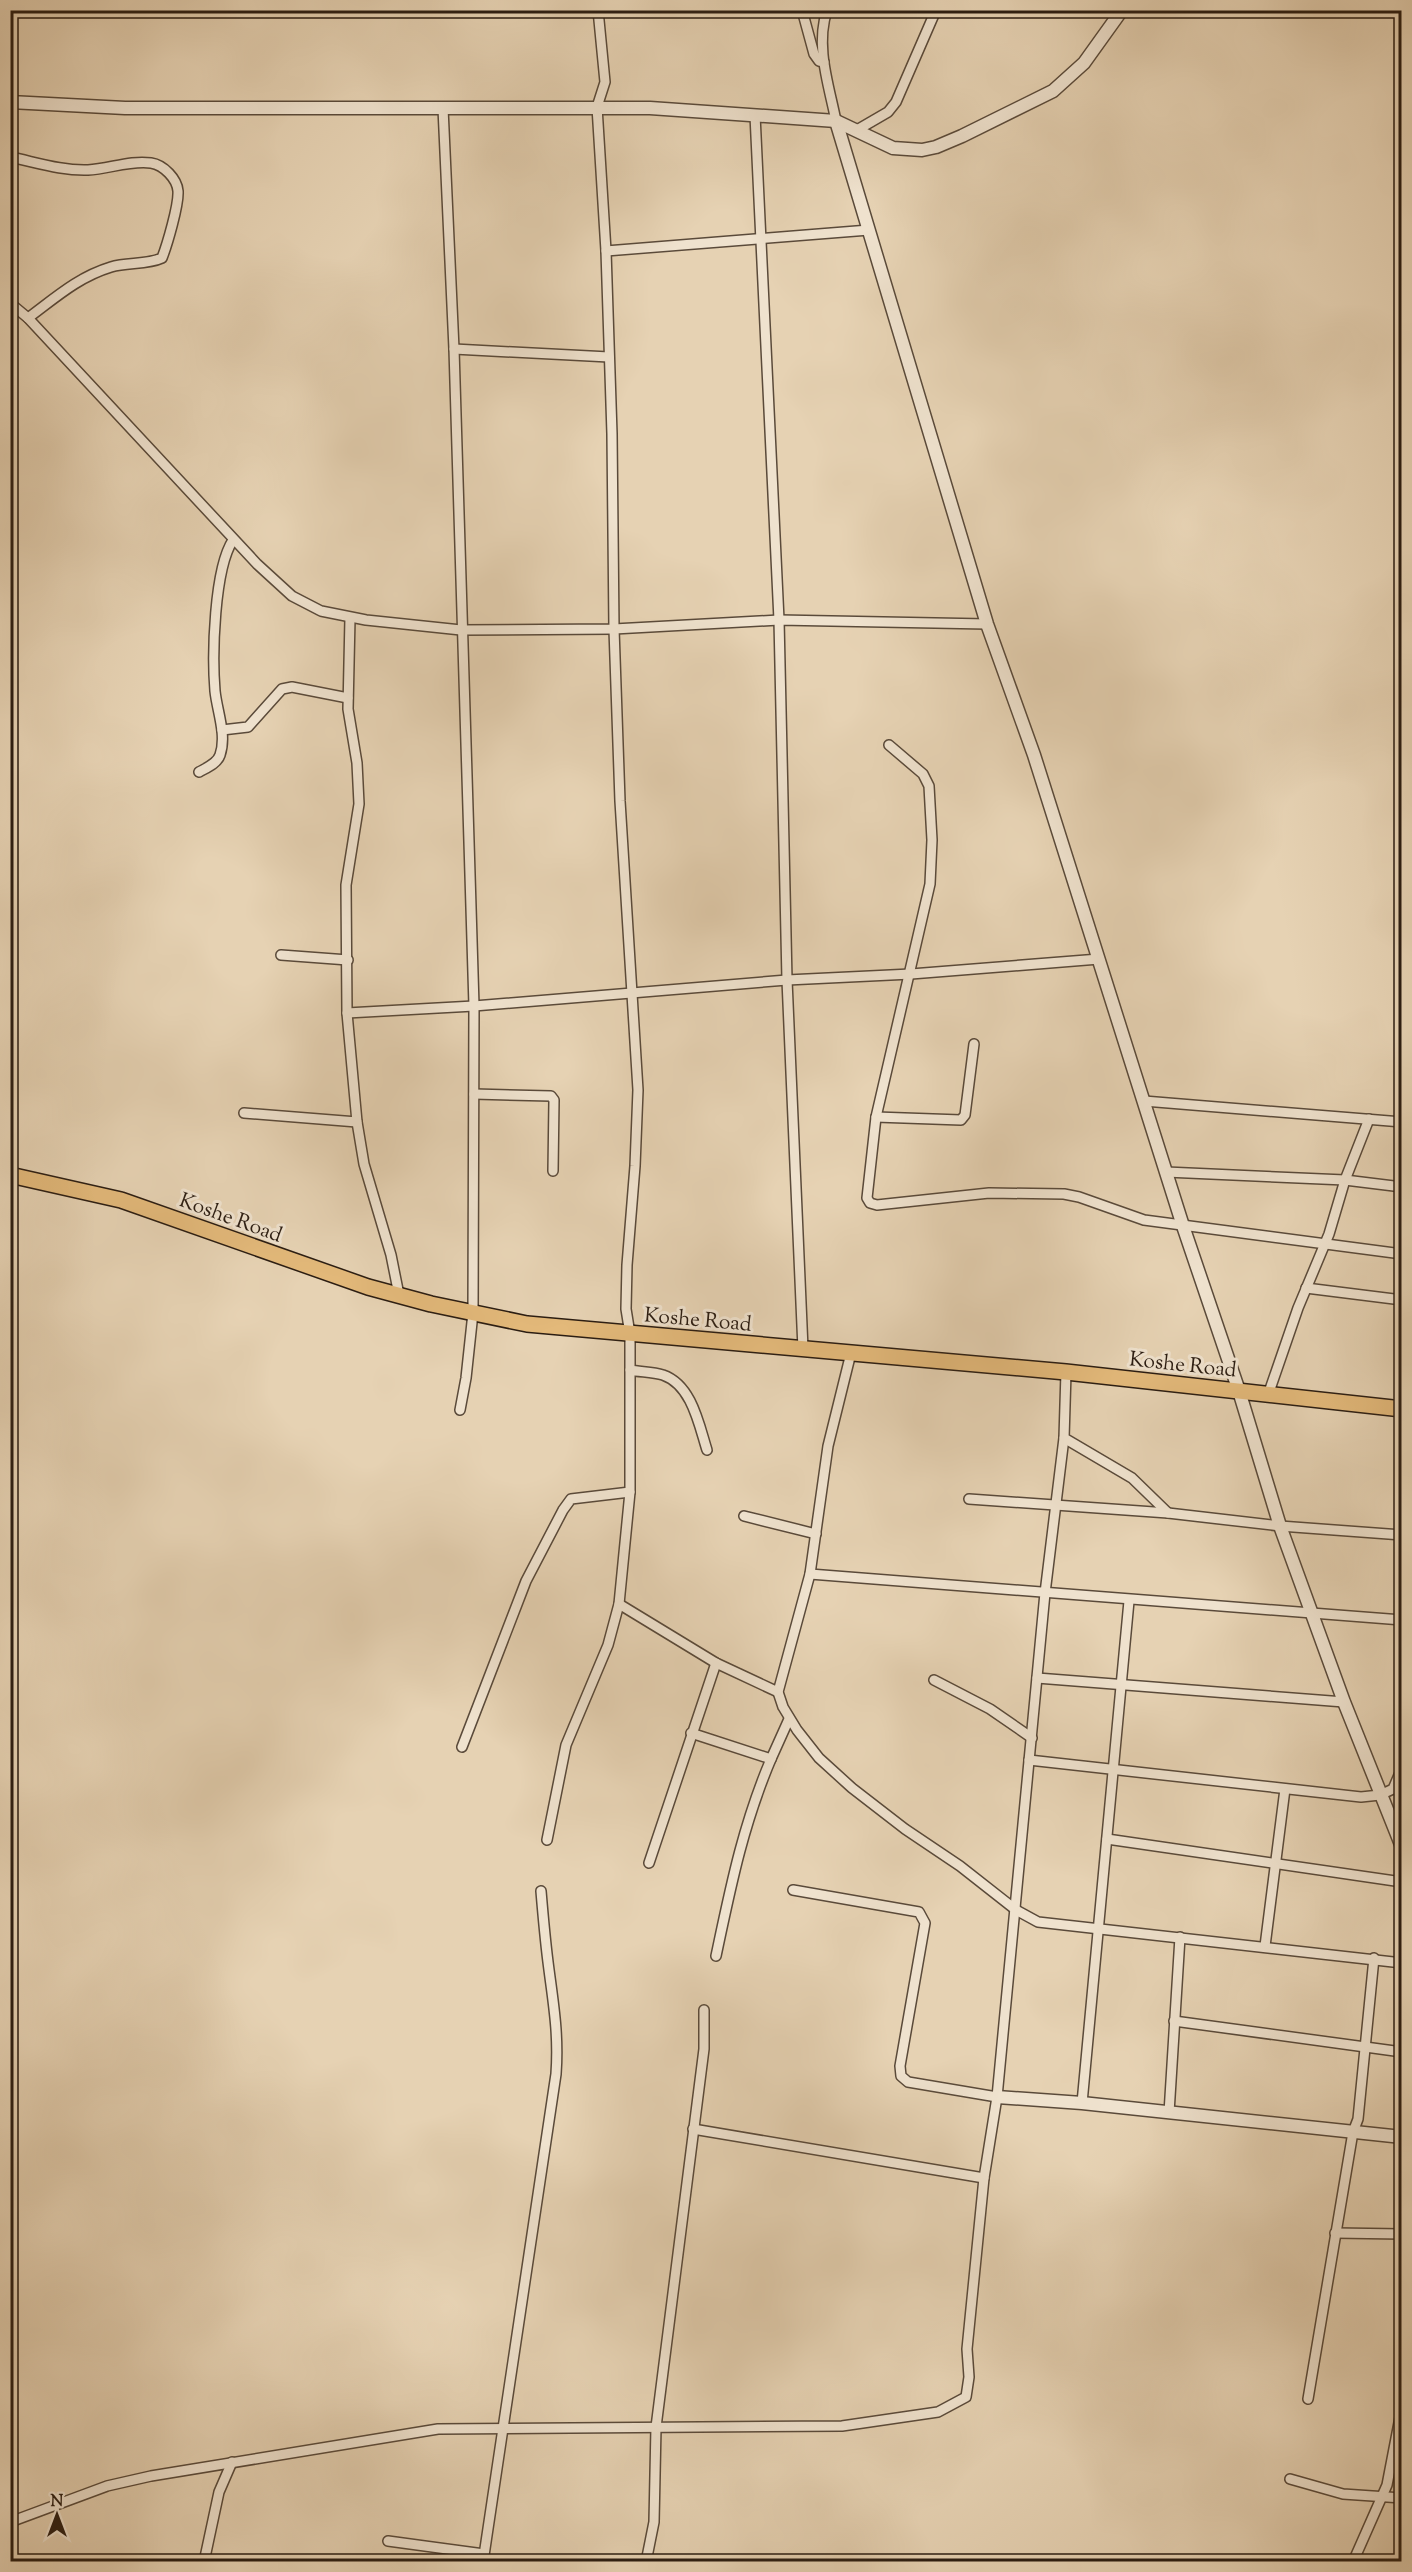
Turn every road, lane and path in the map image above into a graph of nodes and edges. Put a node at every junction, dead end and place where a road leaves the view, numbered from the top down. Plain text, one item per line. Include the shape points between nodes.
1 (598, 10) edge
2 (802, 10) edge
3 (827, 10) edge
4 (936, 10) edge
5 (1122, 10) edge
6 (824, 62) junction
7 (10, 102) edge
8 (597, 107) junction
9 (443, 108) junction
10 (755, 115) junction
11 (836, 121) junction
12 (857, 130) junction
13 (10, 157) edge
14 (869, 230) junction
15 (762, 237) junction
16 (606, 251) junction
17 (10, 303) edge
18 (28, 318) junction
19 (454, 349) junction
20 (609, 357) junction
21 (233, 540) junction
22 (350, 618) junction
23 (779, 620) junction
24 (987, 624) junction
25 (614, 629) junction
26 (461, 630) junction
27 (348, 698) junction
28 (222, 730) junction
29 (889, 745) dead end
30 (199, 772) dead end
31 (281, 955) dead end
32 (1099, 959) junction
33 (348, 960) junction
34 (911, 974) junction
35 (787, 980) junction
36 (631, 993) junction
37 (474, 1006) junction
38 (347, 1012) junction
39 (974, 1044) dead end
40 (474, 1094) junction
41 (1144, 1101) junction
42 (244, 1113) dead end
43 (876, 1117) junction
44 (1369, 1119) junction
45 (357, 1122) junction
46 (1401, 1122) edge
47 (553, 1170) dead end
48 (1166, 1172) junction
49 (10, 1175) edge
50 (1345, 1180) junction
51 (1401, 1187) edge
52 (1183, 1226) junction
53 (1325, 1243) junction
54 (1401, 1254) edge
55 (1306, 1288) junction
56 (399, 1295) junction
57 (1401, 1300) edge
58 (473, 1313) junction
59 (630, 1334) junction
60 (803, 1349) junction
61 (851, 1353) junction
62 (630, 1370) junction
63 (1066, 1372) junction
64 (1239, 1391) junction
65 (1268, 1395) junction
66 (1401, 1409) edge
67 (460, 1410) dead end
68 (1064, 1438) junction
69 (706, 1450) dead end
70 (630, 1492) junction
71 (969, 1499) dead end
72 (1055, 1505) junction
73 (1168, 1513) junction
74 (744, 1516) dead end
75 (1280, 1526) junction
76 (816, 1534) junction
77 (1401, 1535) edge
78 (810, 1574) junction
79 (1045, 1593) junction
80 (1130, 1601) junction
81 (619, 1604) junction
82 (1312, 1615) junction
83 (1401, 1620) edge
84 (716, 1663) junction
85 (1037, 1678) junction
86 (934, 1680) dead end
87 (1123, 1683) junction
88 (778, 1692) junction
89 (1344, 1702) junction
90 (789, 1719) junction
91 (691, 1733) junction
92 (1032, 1738) junction
93 (462, 1747) dead end
94 (771, 1758) junction
95 (1029, 1760) junction
96 (1114, 1768) junction
97 (1401, 1768) edge
98 (1285, 1790) junction
99 (1380, 1795) junction
100 (1107, 1839) junction
101 (547, 1840) dead end
102 (1401, 1847) edge
103 (649, 1863) dead end
104 (1276, 1865) junction
105 (1401, 1882) edge
106 (793, 1890) dead end
107 (541, 1891) dead end
108 (1016, 1910) junction
109 (1098, 1928) junction
110 (1180, 1937) junction
111 (1265, 1946) junction
112 (716, 1956) dead end
113 (1374, 1958) junction
114 (1401, 1963) edge
115 (704, 2010) dead end
116 (1174, 2021) junction
117 (1365, 2047) junction
118 (1401, 2052) edge
119 (997, 2097) junction
120 (1082, 2103) junction
121 (1169, 2113) junction
122 (693, 2129) junction
123 (1353, 2132) junction
124 (1401, 2137) edge
125 (984, 2178) junction
126 (1335, 2234) junction
127 (1401, 2234) edge
128 (1308, 2399) dead end
129 (1401, 2407) edge
130 (656, 2427) junction
131 (504, 2429) junction
132 (232, 2462) junction
133 (1290, 2479) dead end
134 (1383, 2497) junction
135 (1401, 2498) edge
136 (10, 2522) edge
137 (388, 2541) dead end
138 (483, 2558) edge
139 (204, 2562) edge
140 (646, 2562) edge
141 (1353, 2562) edge

1 - 8 street via 605,82
2 - 6 street via 814,54
3 - 6 street via 822,36
4 - 12 street via 896,102
5 - 12 street via 1084,63 1060,86 1009,115 936,147 909,150 879,143
6 - 11 street
7 - 9 street via 125,108
8 - 9 street
8 - 10 street
8 - 16 street
9 - 19 street
10 - 11 street
10 - 15 street
11 - 12 street
11 - 14 street
13 - 18 street via 76,170 153,163 175,180 178,192 162,258 125,263 85,276
14 - 15 street
14 - 24 street
15 - 16 street
15 - 23 street
16 - 20 street
17 - 18 street
18 - 21 street
19 - 20 street
19 - 26 street
20 - 25 street
21 - 22 street via 292,596 321,611
21 - 28 street via 223,563 215,632 214,676
22 - 26 street
22 - 27 street
23 - 24 street
23 - 25 street
23 - 35 street
24 - 32 street via 1034,755
25 - 26 street
25 - 36 street
26 - 37 street
27 - 28 street via 282,688 248,727
27 - 33 street via 359,804 346,885
28 - 30 street via 220,756
29 - 34 street via 923,774 928,786 932,864
31 - 33 street
32 - 34 street
32 - 41 street
33 - 38 street
34 - 35 street
34 - 43 street
35 - 36 street
35 - 60 street
36 - 37 street
36 - 59 street via 638,1090 627,1265
37 - 38 street
37 - 40 street
38 - 45 street
39 - 43 street via 965,1115 961,1120
40 - 47 street via 551,1096
40 - 58 street
41 - 44 street
41 - 48 street
42 - 45 street
43 - 52 street via 867,1198 870,1203 989,1193 1064,1194 1144,1220
44 - 46 street
44 - 50 street
45 - 56 street via 364,1164
48 - 50 street
48 - 52 street
49 - 56 main road, Koshe Road via 121,1200
50 - 51 street
50 - 53 street
52 - 53 street
52 - 64 street
53 - 54 street
53 - 55 street
55 - 57 street
55 - 65 street
56 - 58 main road, Koshe Road
58 - 59 main road, Koshe Road via 527,1324
58 - 67 street
59 - 60 main road, Koshe Road
59 - 62 street
60 - 61 main road, Koshe Road
61 - 63 main road, Koshe Road
61 - 76 street via 828,1446
62 - 69 street via 664,1376 687,1395
62 - 70 street
63 - 64 main road, Koshe Road
63 - 68 street
64 - 65 main road, Koshe Road
64 - 75 street
65 - 66 main road, Koshe Road
68 - 72 street
68 - 73 street via 1132,1478
70 - 81 street
70 - 93 street via 571,1499 563,1510 526,1581
71 - 72 street
72 - 73 street
72 - 79 street
73 - 75 street
74 - 76 street
75 - 77 street
75 - 82 street
76 - 78 street
78 - 79 street
78 - 88 street
79 - 80 street
79 - 85 street
80 - 82 street
80 - 87 street
81 - 84 street
81 - 101 street via 608,1646 566,1745
82 - 83 street
82 - 89 street
84 - 88 street
84 - 91 street
85 - 87 street
85 - 92 street
86 - 92 street via 990,1709
87 - 89 street
87 - 96 street
88 - 90 street
89 - 99 street
90 - 94 street
90 - 108 street via 819,1758 852,1788
91 - 94 street
91 - 103 street
92 - 95 street
94 - 112 street via 739,1851
95 - 96 street
95 - 108 street
96 - 98 street
96 - 100 street
97 - 99 street via 1393,1789
98 - 99 street
98 - 104 street
99 - 102 street
100 - 104 street
100 - 109 street
104 - 105 street
104 - 111 street
106 - 119 street via 919,1912 925,1923 901,2076 908,2082
107 - 131 street via 558,2049
108 - 109 street via 1038,1922
108 - 119 street
109 - 110 street
109 - 120 street
110 - 111 street
110 - 116 street
111 - 113 street
113 - 114 street
113 - 117 street
115 - 122 street via 704,2049
116 - 117 street
116 - 121 street
117 - 118 street
117 - 123 street via 1358,2119
119 - 120 street
119 - 125 street
120 - 121 street
121 - 123 street
122 - 125 street
122 - 130 street
123 - 124 street
123 - 126 street
125 - 130 street via 966,2397 938,2412 842,2426
126 - 127 street
126 - 128 street
129 - 134 street
130 - 131 street
130 - 140 street via 654,2522
131 - 132 street via 438,2429
131 - 138 street
132 - 136 street via 107,2486
132 - 139 street via 219,2492
133 - 134 street via 1343,2493
134 - 135 street
134 - 141 street
137 - 138 street

